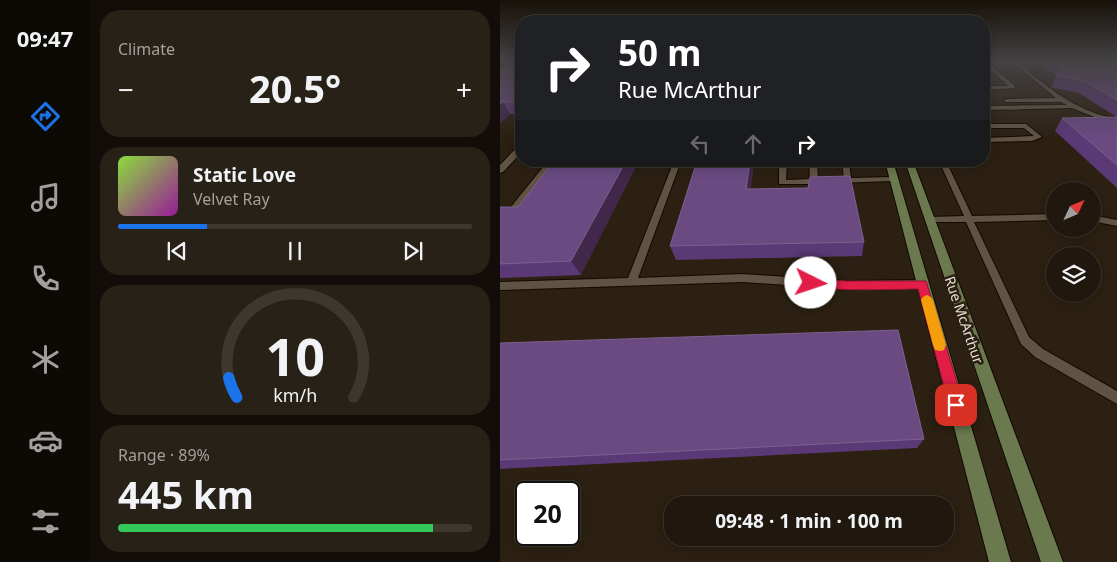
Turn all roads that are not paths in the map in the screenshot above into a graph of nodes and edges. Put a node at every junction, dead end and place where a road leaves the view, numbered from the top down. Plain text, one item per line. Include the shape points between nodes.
1 (1012, 87) edge
2 (1046, 87) edge
3 (990, 88) edge
4 (1062, 100) junction
5 (990, 102) edge
6 (1071, 107) junction
7 (990, 108) edge
8 (1117, 120) edge
9 (990, 126) edge
10 (990, 140) edge
11 (515, 154) edge
12 (547, 167) edge
13 (676, 167) edge
14 (783, 167) edge
15 (813, 167) edge
16 (846, 167) edge
17 (890, 167) edge
18 (911, 167) edge
19 (945, 167) edge
20 (500, 170) edge
21 (893, 179) junction
22 (848, 180) junction
23 (814, 182) junction
24 (500, 216) edge
25 (1046, 217) edge
26 (929, 220) junction
27 (970, 220) junction
28 (1101, 220) edge
29 (1117, 223) edge
30 (632, 281) junction
31 (922, 284) junction
32 (500, 286) edge
33 (1117, 398) edge
34 (1000, 562) edge
35 (1052, 562) edge

1 - 3 lane
2 - 4 lane
4 - 5 lane
4 - 6 lane
6 - 7 lane
6 - 8 lane via 1097,117
9 - 10 lane via 1026,126 1039,137
11 - 20 street
12 - 24 lane via 508,216
13 - 30 lane
14 - 23 lane via 782,182
15 - 23 lane
16 - 22 lane
17 - 21 street, Rue McArthur
18 - 26 street, Rue McArthur
19 - 27 lane
21 - 22 lane
21 - 31 street, Rue McArthur
22 - 23 lane
25 - 27 lane
26 - 27 lane
26 - 35 street, Rue McArthur
27 - 33 lane via 1028,344
28 - 29 lane
30 - 31 lane via 742,278 846,286
30 - 32 lane
31 - 34 street, Rue McArthur

